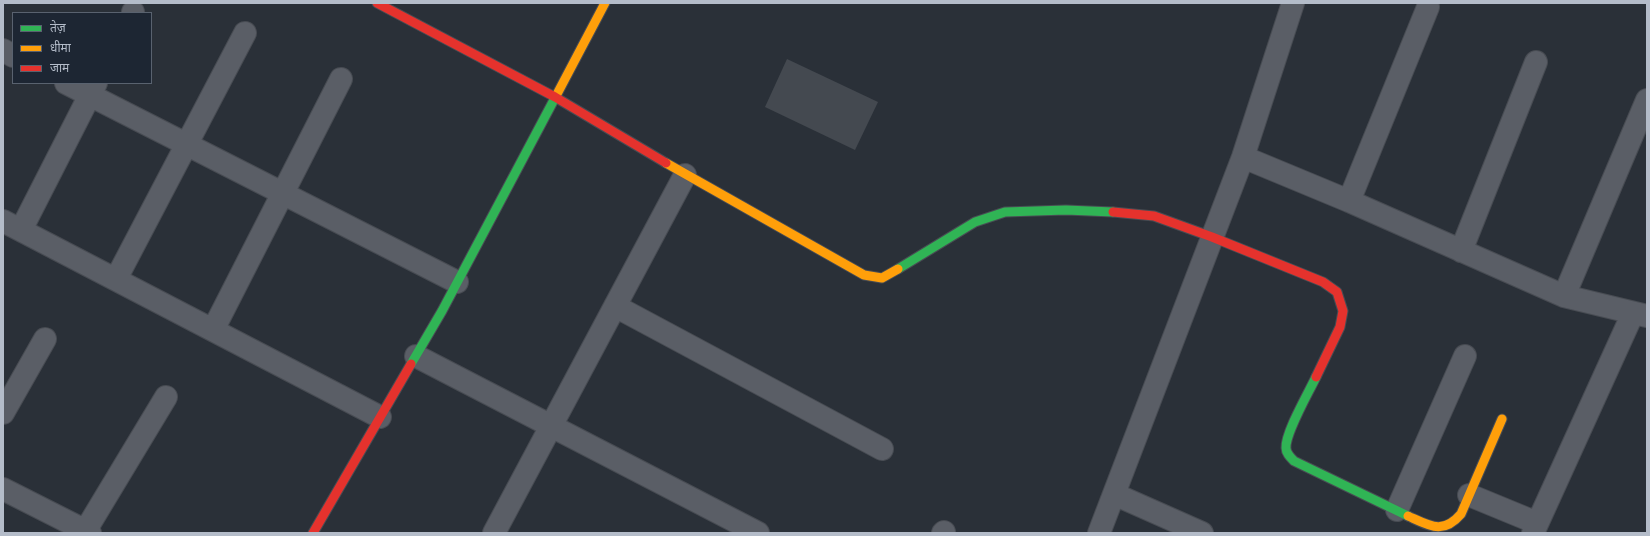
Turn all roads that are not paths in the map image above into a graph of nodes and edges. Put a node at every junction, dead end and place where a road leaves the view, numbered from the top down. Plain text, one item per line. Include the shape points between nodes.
1 (377, 3) edge
2 (605, 3) edge
3 (1293, 3) edge
4 (1428, 7) dead end
5 (245, 33) dead end
6 (3, 50) edge
7 (12, 55) edge
8 (1536, 62) dead end
9 (341, 79) dead end
10 (70, 84) edge
11 (93, 89) edge
12 (555, 97) junction
13 (1647, 100) edge
14 (187, 144) junction
15 (1242, 157) junction
16 (685, 175) junction
17 (283, 193) junction
18 (1349, 201) junction
19 (12, 225) edge
20 (1212, 237) junction
21 (1461, 251) junction
22 (116, 279) junction
23 (457, 282) junction
24 (1564, 296) junction
25 (615, 306) junction
26 (1640, 314) edge
27 (213, 330) junction
28 (45, 339) dead end
29 (416, 356) junction
30 (1465, 356) dead end
31 (166, 397) dead end
32 (3, 413) edge
33 (380, 417) junction
34 (1502, 419) dead end
35 (551, 426) junction
36 (882, 449) dead end
37 (3, 488) edge
38 (1114, 494) junction
39 (1469, 495) junction
40 (1397, 510) junction
41 (1535, 528) edge
42 (86, 532) edge
43 (313, 533) edge
44 (494, 533) edge
45 (758, 533) edge
46 (1099, 533) edge
47 (1202, 533) edge

1 - 12 street
2 - 12 street
3 - 15 street
4 - 18 street
5 - 14 street
6 - 7 street
8 - 21 street
9 - 17 street
10 - 11 street
11 - 14 street
11 - 19 street
12 - 16 street
12 - 23 street
13 - 24 street
14 - 17 street
14 - 22 street
15 - 18 street
15 - 20 street
16 - 20 street via 864,275 882,278 975,222 1004,212 1108,210 1154,216
16 - 25 street
17 - 23 street
17 - 27 street
18 - 21 street
19 - 22 street
20 - 38 street
20 - 40 street via 1323,282 1337,292 1343,311 1340,327 1290,431 1286,453 1294,461
21 - 24 street
22 - 27 street
23 - 29 street
24 - 26 street
25 - 35 street
25 - 36 street
26 - 41 street
27 - 33 street
28 - 32 street
29 - 33 street
29 - 35 street
30 - 40 street
31 - 42 street
33 - 43 street
34 - 39 street
35 - 44 street
35 - 45 street
37 - 42 street
38 - 46 street
38 - 47 street
39 - 40 street via 1461,514 1454,523 1444,528 1430,526
39 - 41 street

